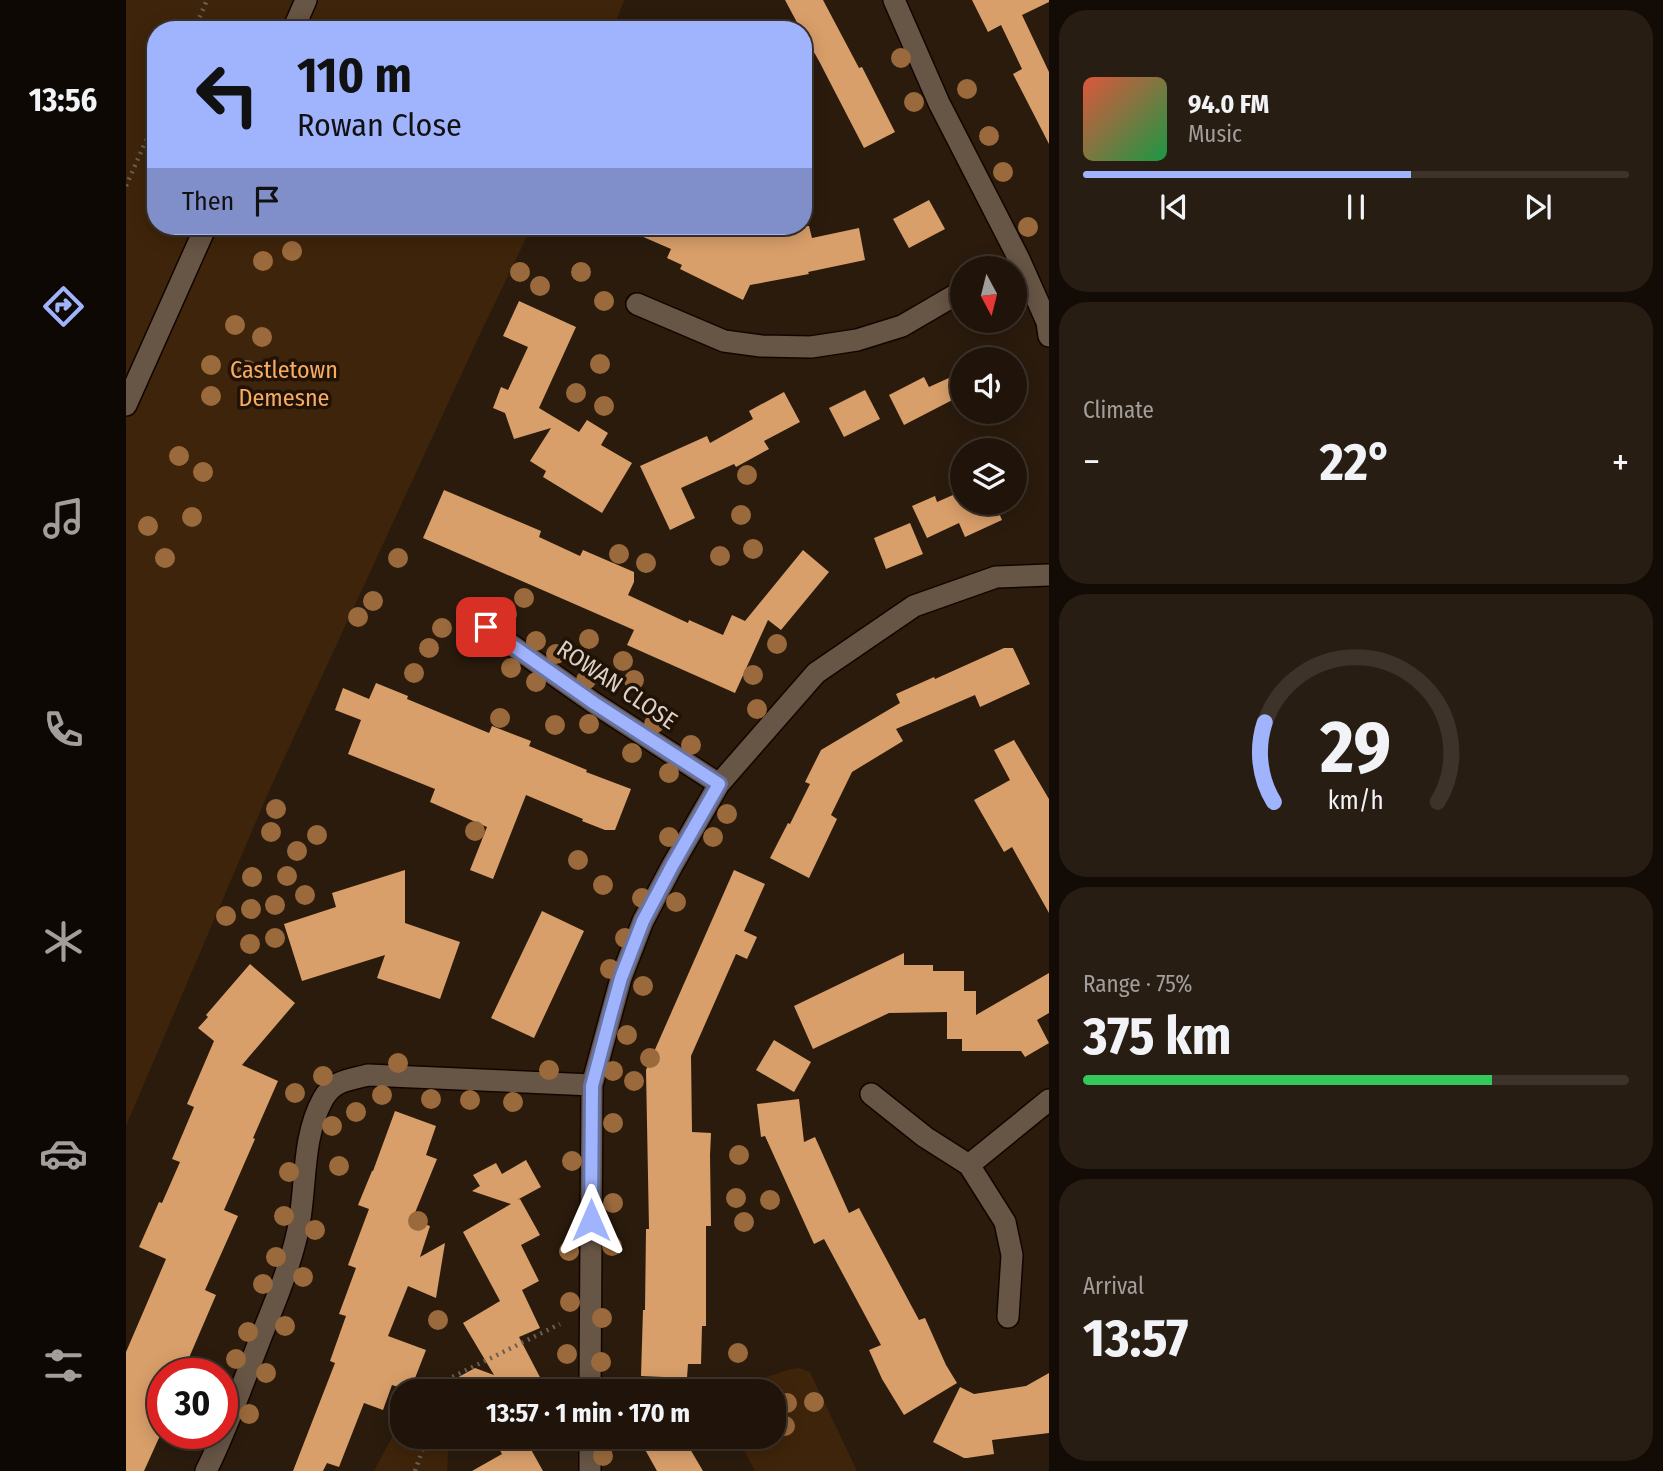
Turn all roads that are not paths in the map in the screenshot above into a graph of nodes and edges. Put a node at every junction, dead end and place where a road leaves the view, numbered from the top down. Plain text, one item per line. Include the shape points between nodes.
1 (306, 0) edge
2 (894, 0) edge
3 (297, 21) edge
4 (202, 235) edge
5 (1008, 256) edge
6 (1027, 289) edge
7 (950, 298) edge
8 (637, 304) dead end
9 (1049, 336) edge
10 (126, 405) edge
11 (1049, 575) edge
12 (486, 627) dead end
13 (719, 784) junction
14 (592, 1086) junction
15 (871, 1094) dead end
16 (1049, 1100) edge
17 (970, 1165) junction
18 (1008, 1318) dead end
19 (590, 1379) edge
20 (590, 1449) edge
21 (206, 1471) edge
22 (590, 1471) edge

1 - 3 street
2 - 5 street
4 - 10 street
6 - 9 street via 1047,322
7 - 8 street via 902,326 857,340 811,347 724,341
11 - 13 street via 996,576 914,606 816,673
12 - 13 street, ROWAN CLOSE
13 - 14 street via 643,921 621,978
14 - 19 street
14 - 21 street via 368,1075 337,1083 325,1096 314,1121 298,1230 285,1276
15 - 17 street
16 - 17 street
17 - 18 street via 1005,1222 1012,1255
20 - 22 street

